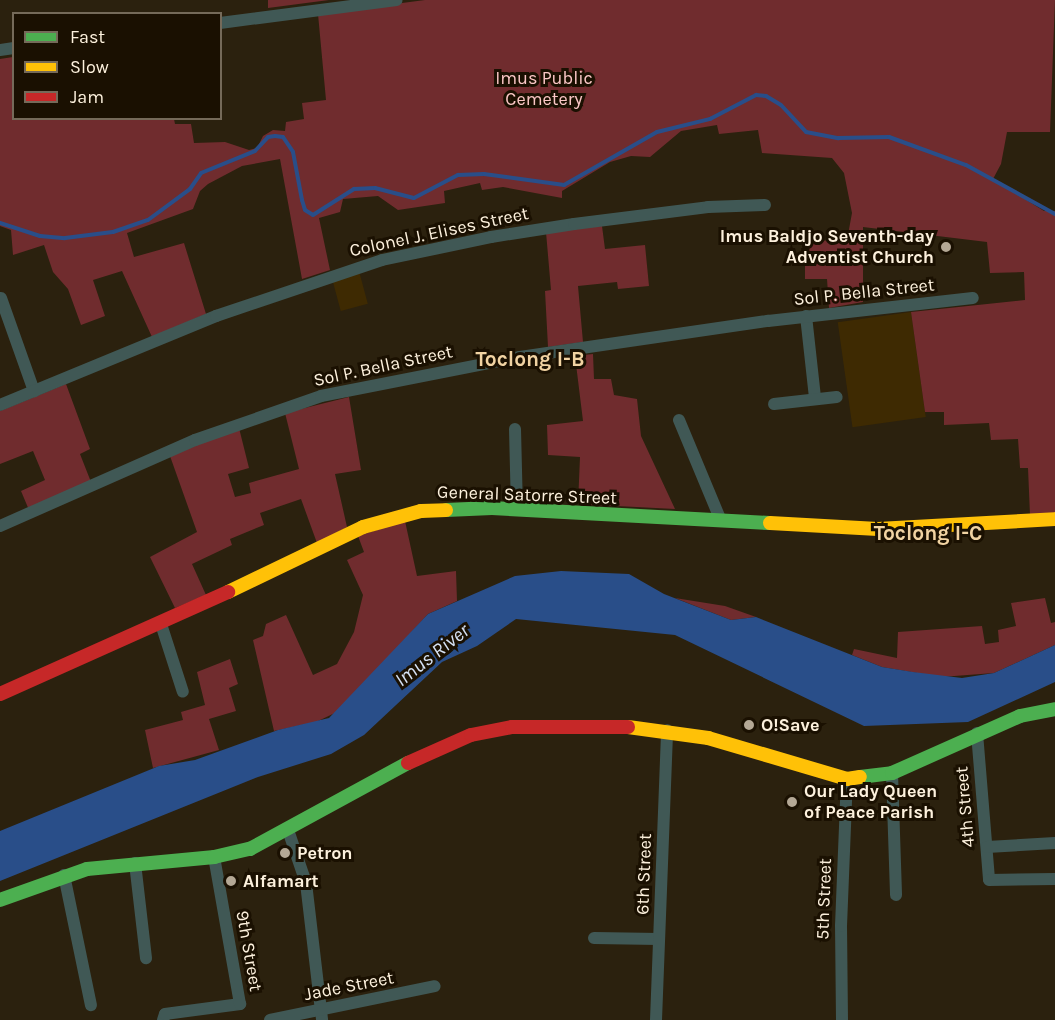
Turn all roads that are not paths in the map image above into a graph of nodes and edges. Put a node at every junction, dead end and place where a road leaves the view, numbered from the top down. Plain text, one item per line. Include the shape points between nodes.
1 (397, 0) edge
2 (222, 23) edge
3 (765, 205) dead end
4 (1, 298) edge
5 (973, 298) dead end
6 (806, 316) junction
7 (34, 391) junction
8 (837, 397) dead end
9 (815, 398) junction
10 (774, 404) dead end
11 (0, 405) edge
12 (678, 420) dead end
13 (515, 429) dead end
14 (517, 509) junction
15 (1055, 519) edge
16 (721, 521) junction
17 (0, 526) edge
18 (161, 624) junction
19 (183, 692) dead end
20 (0, 694) edge
21 (1055, 709) edge
22 (667, 730) junction
23 (977, 733) junction
24 (892, 772) junction
25 (847, 779) junction
26 (288, 830) junction
27 (1055, 843) edge
28 (987, 847) junction
29 (214, 857) junction
30 (135, 863) junction
31 (64, 875) junction
32 (1055, 879) edge
33 (896, 895) dead end
34 (0, 900) edge
35 (594, 938) dead end
36 (659, 939) junction
37 (146, 958) dead end
38 (435, 986) dead end
39 (91, 1005) dead end
40 (321, 1015) edge
41 (163, 1020) edge
42 (270, 1020) edge
43 (656, 1020) edge
44 (842, 1020) edge

1 - 2 street
3 - 7 street, Colonel J. Elises Street via 708,207 574,224 382,260 216,316
4 - 7 street
5 - 6 street, Sol P. Bella Street
6 - 9 street
6 - 17 street, Sol P. Bella Street via 520,357 321,396 195,440
7 - 11 street, Colonel J. Elises Street
8 - 9 street
9 - 10 street
12 - 16 street
13 - 14 street
14 - 16 main road, General Satorre Street
14 - 18 main road, General Satorre Street via 421,511 363,527
15 - 16 main road, General Satorre Street via 878,529
18 - 19 street
18 - 20 main road, General Satorre Street
21 - 23 main road via 1020,716
22 - 25 main road
22 - 26 main road via 557,725 512,727 471,735 432,750
22 - 36 street, 6th Street
23 - 24 main road
23 - 28 street, 4th Street
24 - 25 main road
24 - 33 street
25 - 44 street, 5th Street via 840,957
26 - 29 main road via 249,849
26 - 40 street via 306,883
27 - 28 street
28 - 32 street, 4th Street via 988,877 992,882
29 - 30 main road
29 - 41 street, 9th Street via 240,1004 165,1014
30 - 31 main road
30 - 37 street
31 - 34 main road
31 - 39 street
35 - 36 street
36 - 43 street, 6th Street
38 - 40 street, Jade Street
40 - 42 street, Jade Street

